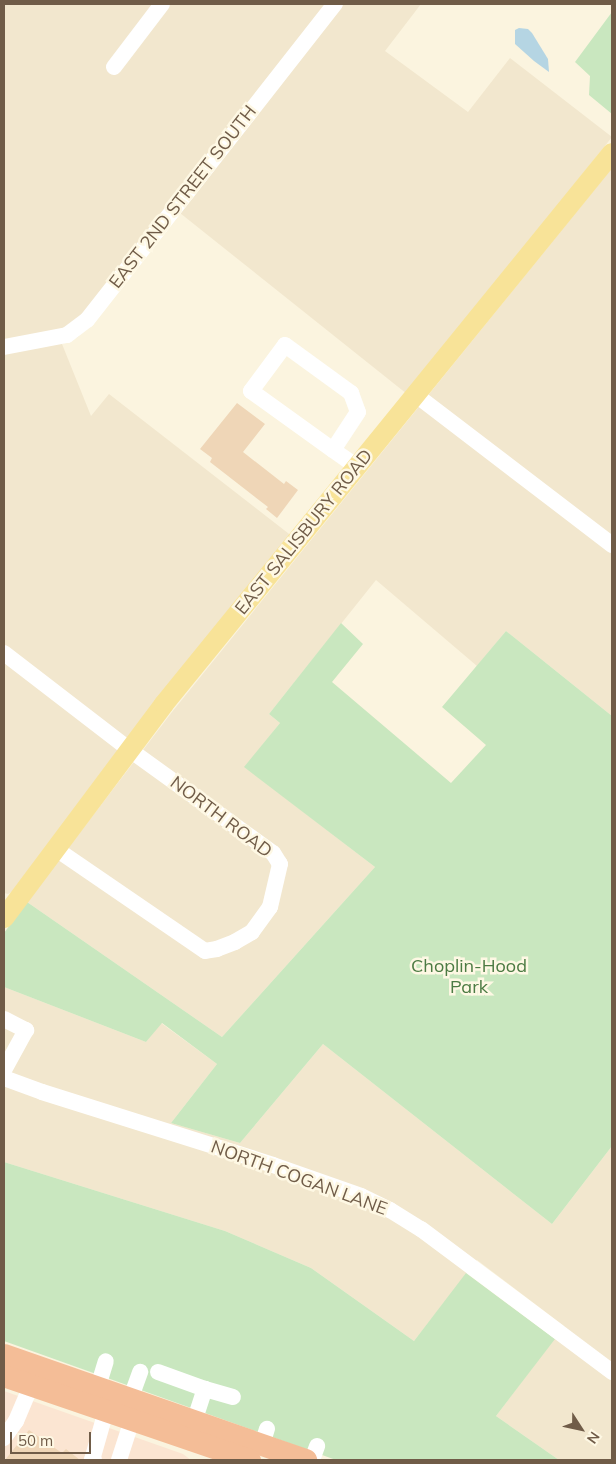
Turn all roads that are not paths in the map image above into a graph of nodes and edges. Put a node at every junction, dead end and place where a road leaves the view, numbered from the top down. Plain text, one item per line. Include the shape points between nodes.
1 (162, 4) edge
2 (335, 4) edge
3 (114, 67) dead end
4 (612, 153) edge
5 (4, 347) edge
6 (416, 395) junction
7 (333, 450) junction
8 (357, 467) junction
9 (612, 545) edge
10 (4, 652) edge
11 (130, 750) junction
12 (56, 849) junction
13 (6, 910) edge
14 (4, 1019) edge
15 (4, 1070) edge
16 (4, 1078) edge
17 (4, 1356) edge
18 (106, 1361) dead end
19 (140, 1372) dead end
20 (158, 1372) dead end
21 (612, 1372) edge
22 (4, 1376) edge
23 (31, 1385) junction
24 (205, 1389) junction
25 (97, 1390) junction
26 (233, 1397) dead end
27 (131, 1410) junction
28 (106, 1411) junction
29 (194, 1422) junction
30 (4, 1438) edge
31 (259, 1445) edge
32 (212, 1454) edge
33 (312, 1456) edge
34 (92, 1460) edge
35 (119, 1460) edge

1 - 3 street
2 - 5 street, EAST 2ND STREET SOUTH via 87,320 67,335
4 - 6 main road, EAST SALISBURY ROAD
6 - 8 main road, EAST SALISBURY ROAD
6 - 9 street
7 - 7 street via 358,412 351,393 285,345 251,391
7 - 8 street
8 - 11 main road, EAST SALISBURY ROAD via 170,696
10 - 11 street
11 - 12 main road, EAST SALISBURY ROAD
11 - 12 street, NORTH ROAD via 273,854 280,864 270,907 252,932 226,946 205,951
12 - 13 main road, EAST SALISBURY ROAD
14 - 15 street via 26,1030
16 - 21 street, NORTH COGAN LANE via 273,1165 361,1196 390,1210 421,1229
17 - 25 highway
18 - 25 street
19 - 27 street
20 - 24 street
22 - 23 highway
23 - 28 highway
23 - 30 street via 16,1421
24 - 26 street
24 - 29 street
25 - 27 highway
27 - 28 highway
27 - 29 highway
27 - 32 highway
27 - 35 street
28 - 34 street
29 - 31 highway
31 - 32 highway
31 - 33 highway

